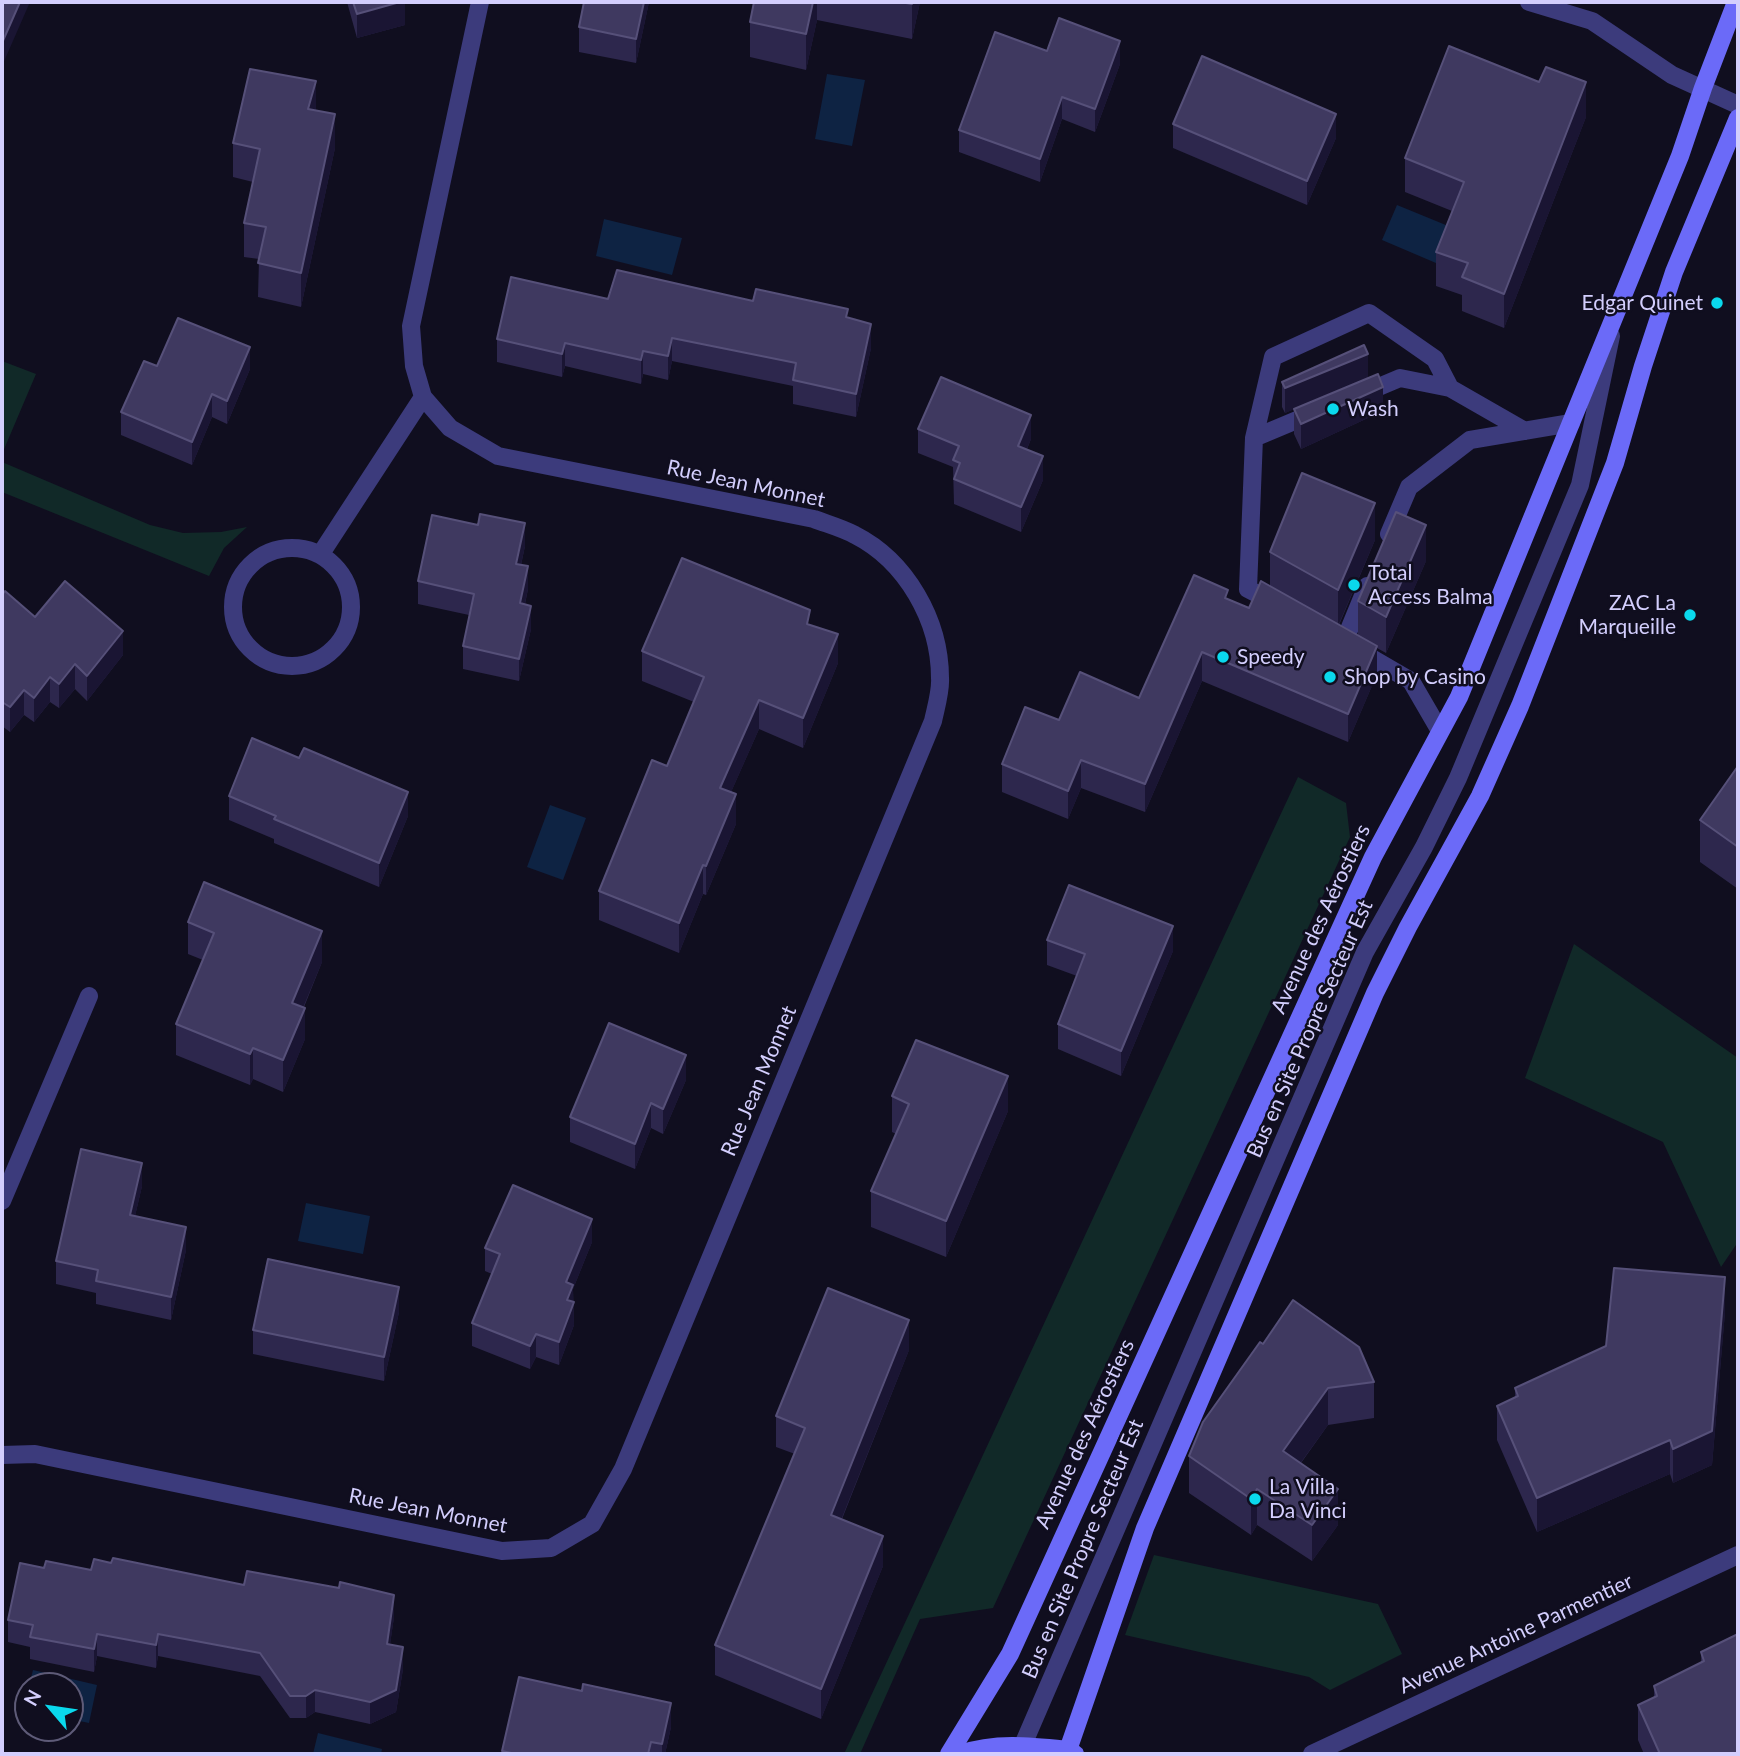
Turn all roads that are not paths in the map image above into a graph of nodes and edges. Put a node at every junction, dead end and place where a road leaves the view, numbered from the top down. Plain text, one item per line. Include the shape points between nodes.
1 (480, 2) edge
2 (1529, 2) edge
3 (1736, 2) edge
4 (1703, 88) junction
5 (1738, 105) edge
6 (1738, 118) edge
7 (1616, 316) junction
8 (1450, 388) junction
9 (422, 397) junction
10 (1571, 423) junction
11 (1525, 431) junction
12 (1254, 438) junction
13 (320, 555) junction
14 (1284, 609) edge
15 (1440, 731) junction
16 (89, 996) dead end
17 (2, 1201) edge
18 (2, 1455) edge
19 (1738, 1555) edge
20 (1021, 1750) edge
21 (1069, 1753) edge
22 (949, 1754) edge
23 (960, 1754) edge
24 (1312, 1754) edge

1 - 9 street, Rue Jean Monnet via 411,326
2 - 4 street via 1592,21 1672,75
3 - 4 main road, Avenue des Aérostiers
4 - 5 street
4 - 7 main road, Avenue des Aérostiers
6 - 21 main road via 1674,272 1615,463 1520,706 1480,796 1375,993 1145,1528
7 - 10 main road, Avenue des Aérostiers
7 - 20 street, Bus en Site Propre Secteur Est via 1580,485 1559,536 1458,778 1359,965
8 - 11 street
8 - 12 street via 1400,378
8 - 12 street via 1434,359 1369,313 1273,357
9 - 13 street
9 - 18 street, Rue Jean Monnet via 450,428 499,456 814,519 856,535 893,563 916,591 934,631 941,678 933,721 623,1469 592,1524 551,1548 502,1551 35,1454
10 - 11 street
10 - 15 main road, Avenue des Aérostiers via 1459,697
11 - 15 street via 1469,440 1409,487 1338,638 1411,681
12 - 14 street via 1248,589
13 - 13 street via 283,549 265,555 239,582 234,600 237,625 248,646 262,659 298,666 317,661 344,636 351,619 351,600 335,566
15 - 22 main road, Avenue des Aérostiers via 1373,857 1010,1654
16 - 17 street
19 - 24 street, Avenue Antoine Parmentier
20 - 21 main road
20 - 23 main road via 1003,1745

